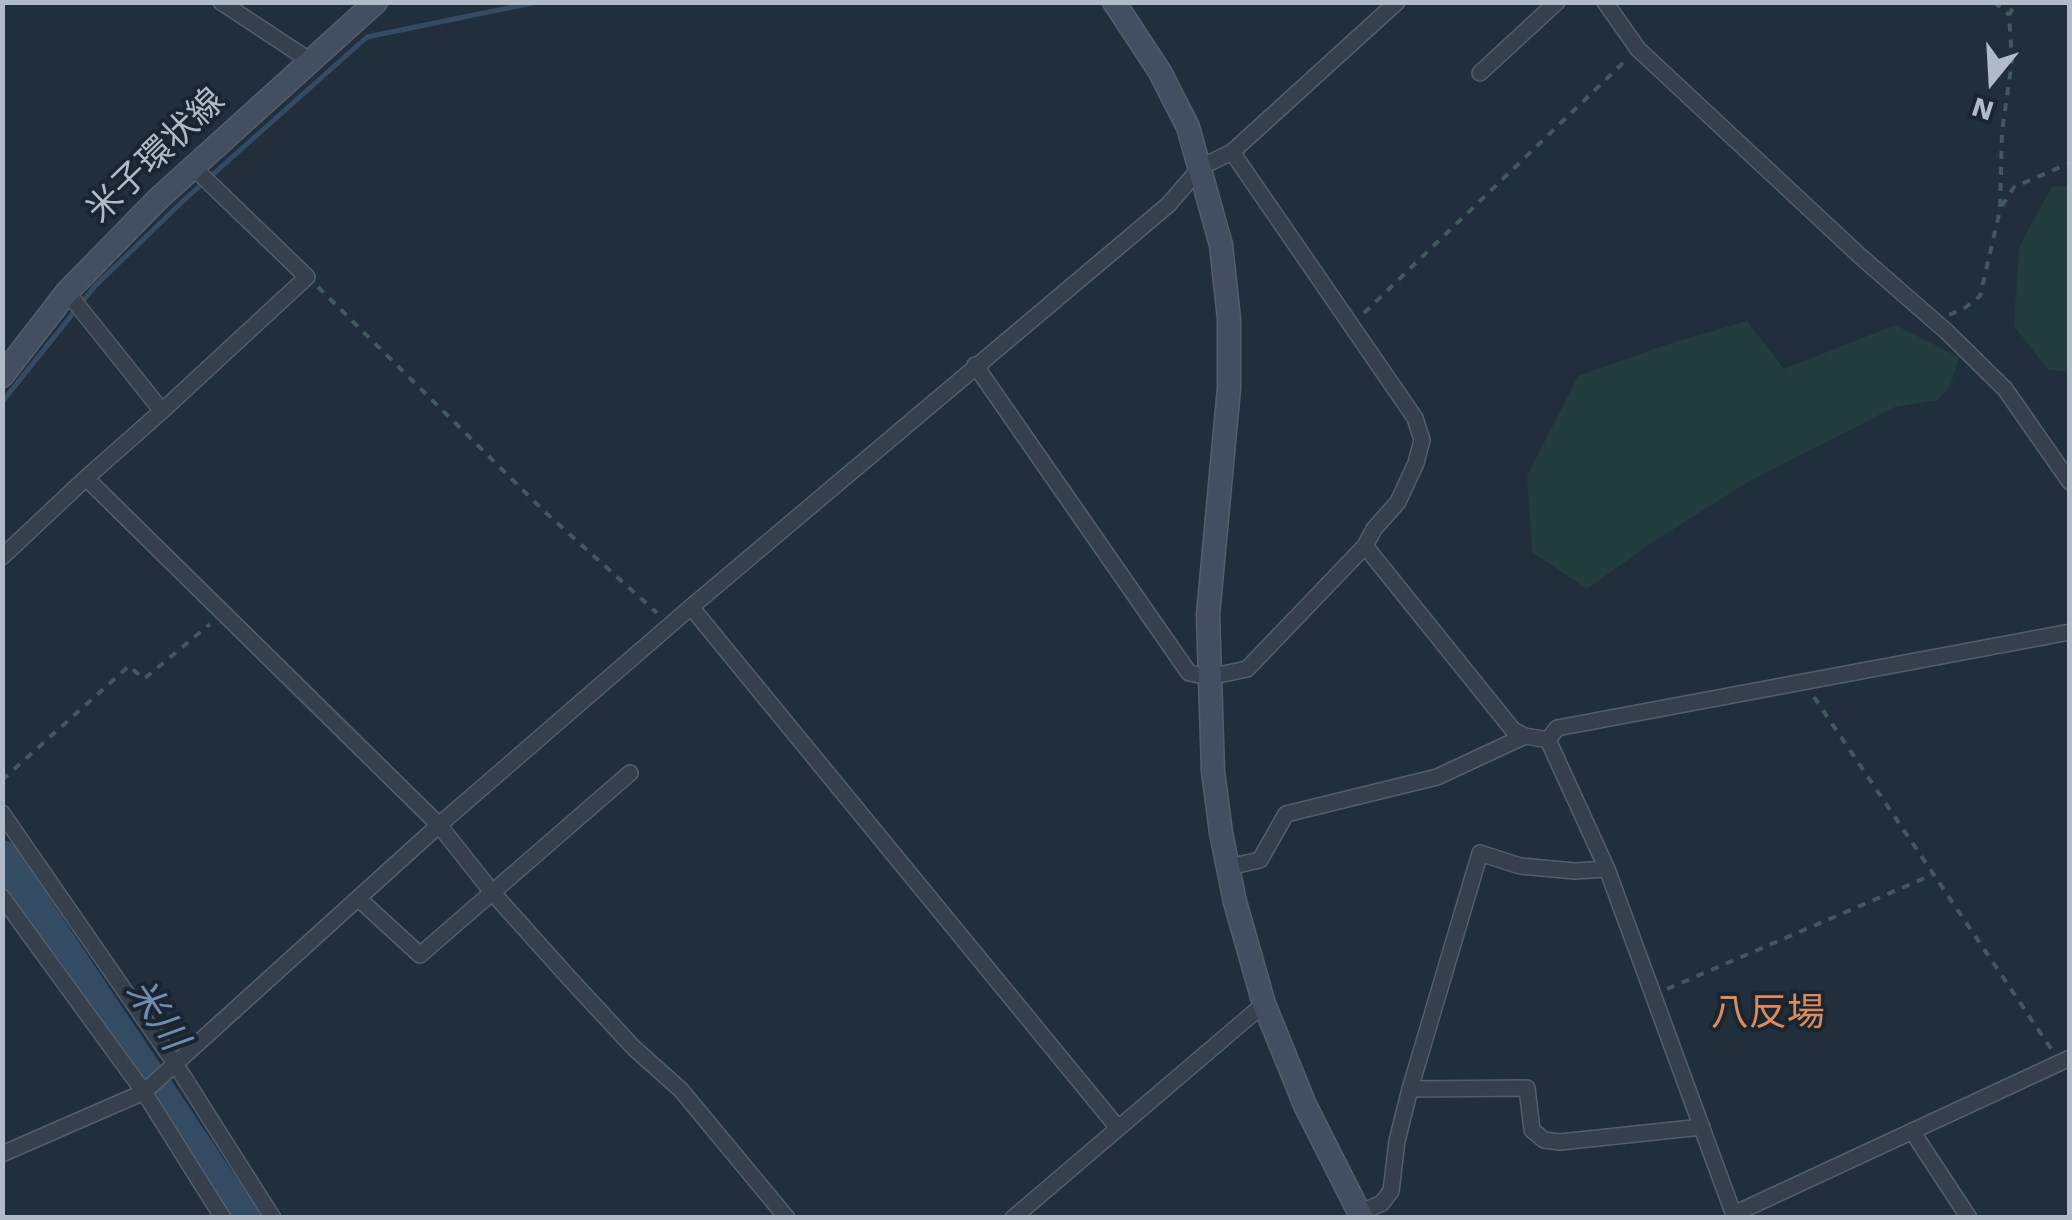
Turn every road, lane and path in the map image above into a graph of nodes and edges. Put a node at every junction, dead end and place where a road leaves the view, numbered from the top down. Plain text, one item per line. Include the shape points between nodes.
1 (221, 2) edge
2 (376, 2) edge
3 (1114, 2) edge
4 (1397, 2) edge
5 (1557, 2) edge
6 (1605, 2) edge
7 (1994, 2) edge
8 (2016, 2) edge
9 (2009, 15) junction
10 (1638, 49) junction
11 (309, 60) junction
12 (1480, 73) dead end
13 (1232, 152) junction
14 (2070, 163) edge
15 (192, 167) junction
16 (1201, 168) junction
17 (2000, 210) junction
18 (307, 276) junction
19 (66, 292) junction
20 (1934, 320) junction
21 (1350, 327) junction
22 (976, 365) junction
23 (2, 376) edge
24 (162, 411) junction
25 (86, 478) junction
26 (2070, 482) edge
27 (1365, 546) junction
28 (2, 557) edge
29 (691, 607) junction
30 (222, 614) junction
31 (670, 625) junction
32 (2070, 632) edge
33 (1208, 678) junction
34 (1804, 682) junction
35 (1525, 736) junction
36 (1548, 740) junction
37 (630, 772) dead end
38 (2, 780) edge
39 (2, 813) edge
40 (440, 826) junction
41 (1228, 867) junction
42 (1607, 869) junction
43 (1934, 874) junction
44 (492, 892) junction
45 (2, 897) edge
46 (360, 900) junction
47 (1653, 995) junction
48 (1264, 1004) junction
49 (2065, 1060) edge
50 (176, 1064) junction
51 (1410, 1089) junction
52 (144, 1092) junction
53 (1702, 1127) junction
54 (1118, 1128) junction
55 (1912, 1131) junction
56 (2, 1154) edge
57 (1360, 1215) edge
58 (1734, 1216) edge
59 (223, 1218) edge
60 (272, 1218) edge
61 (787, 1218) edge
62 (1013, 1218) edge
63 (1968, 1218) edge

1 - 11 street
2 - 11 street, 米子環状線
3 - 16 street via 1160,72
4 - 13 street
5 - 12 street
6 - 10 street
7 - 9 path
8 - 9 path
9 - 17 path via 2012,60
10 - 20 street
10 - 21 path
11 - 15 street, 米子環状線
13 - 16 street
13 - 21 street
14 - 17 path via 2014,187
15 - 18 street
15 - 19 street, 米子環状線
16 - 22 street via 1168,205
16 - 33 street via 1221,245 1229,319
17 - 20 path via 1980,296
18 - 24 street
18 - 31 path via 545,512
19 - 23 street, 米子環状線
19 - 24 street
20 - 26 street via 2005,389
21 - 27 street via 1415,418 1422,440 1398,502
22 - 29 street
22 - 33 street via 1189,673
24 - 25 street
25 - 28 street
25 - 30 street
27 - 33 street via 1248,669
27 - 35 street
29 - 31 street
29 - 54 street
30 - 38 path via 144,679 129,666
30 - 40 street
31 - 40 street
32 - 34 street
33 - 41 street
34 - 36 street via 1557,728
34 - 43 path
35 - 36 street
35 - 41 street via 1437,777 1286,814 1260,860
36 - 42 street
37 - 44 street
39 - 50 street
40 - 44 street
40 - 46 street
41 - 48 street
42 - 47 street
42 - 51 street via 1520,866 1480,854
43 - 47 path
43 - 49 path
44 - 46 street via 420,955
44 - 61 street via 680,1090
45 - 52 street
46 - 50 street
47 - 53 street
48 - 54 street
48 - 57 street via 1304,1105
49 - 55 street
50 - 52 street
50 - 60 street
51 - 53 street via 1526,1088 1532,1130 1544,1140
51 - 57 street via 1391,1191
52 - 56 street
52 - 59 street
53 - 58 street
54 - 62 street
55 - 58 street
55 - 63 street

